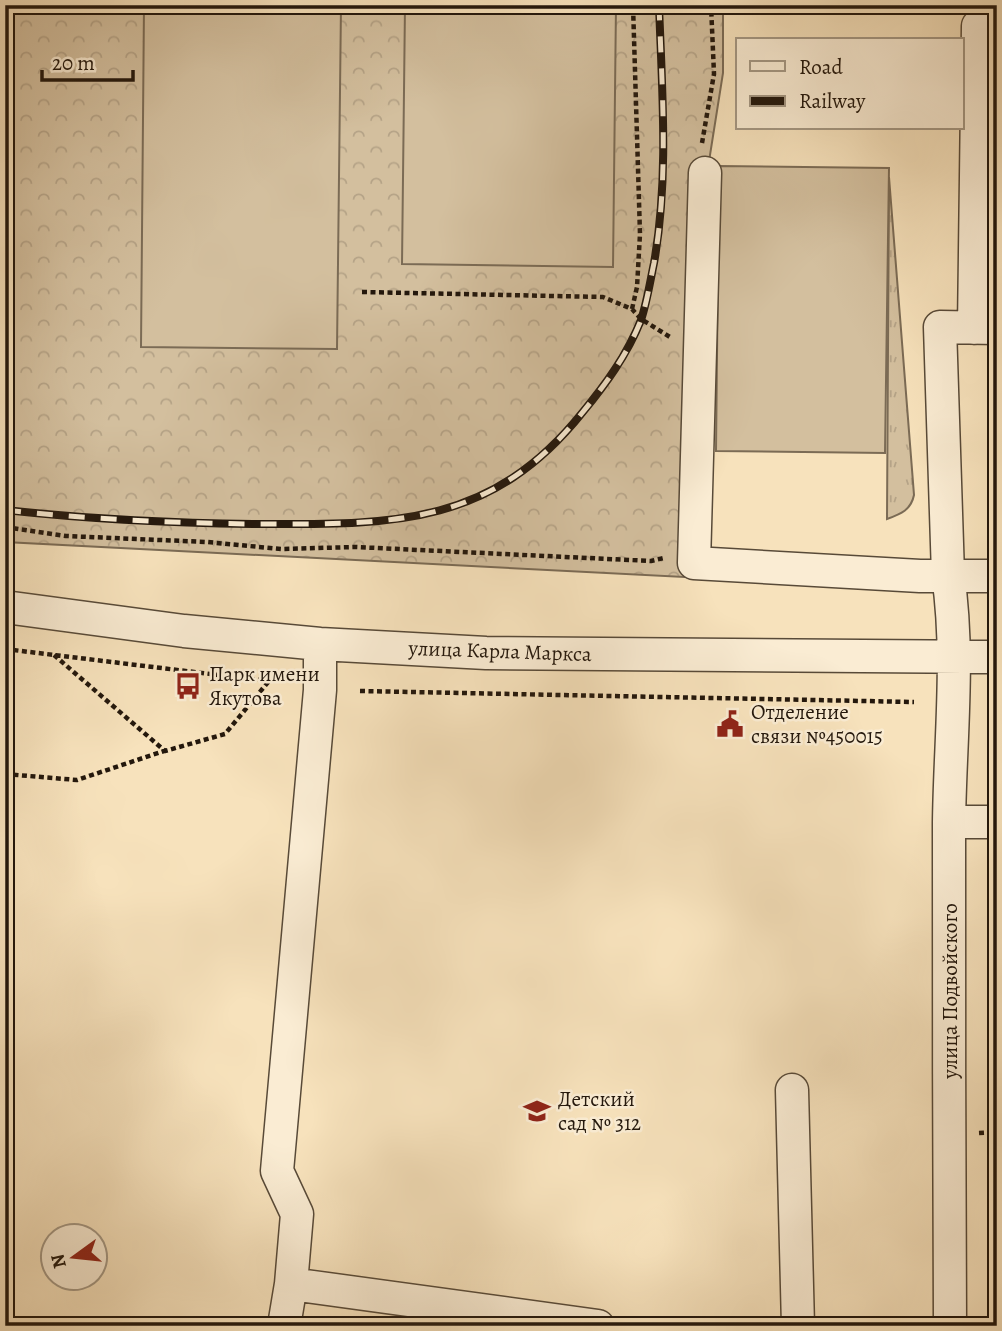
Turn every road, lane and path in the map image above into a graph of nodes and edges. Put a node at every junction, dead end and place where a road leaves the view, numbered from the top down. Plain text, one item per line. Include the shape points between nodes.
1 (633, 5) edge
2 (997, 26) edge
3 (705, 173) dead end
4 (362, 292) dead end
5 (632, 309) junction
6 (986, 328) edge
7 (700, 357) junction
8 (5, 527) edge
9 (666, 558) dead end
10 (948, 575) junction
11 (997, 576) edge
12 (5, 607) edge
13 (320, 644) junction
14 (5, 649) edge
15 (54, 655) junction
16 (954, 657) junction
17 (997, 657) edge
18 (359, 691) dead end
19 (914, 702) dead end
20 (989, 705) dead end
21 (997, 705) edge
22 (165, 751) junction
23 (5, 774) edge
24 (949, 822) junction
25 (997, 822) edge
26 (997, 1082) edge
27 (990, 1086) dead end
28 (792, 1090) dead end
29 (291, 1284) junction
30 (284, 1326) edge
31 (598, 1326) edge
32 (798, 1326) edge
33 (950, 1326) edge

1 - 5 path via 640,234
2 - 6 street via 978,26
3 - 7 street
4 - 5 path via 603,297
5 - 7 path
6 - 10 street, улица Подвойского via 940,327
7 - 10 street via 694,563
8 - 9 path via 66,536 281,550 356,547 532,557
10 - 11 street
10 - 16 street, улица Подвойского
12 - 13 street, улица Карла Маркса
13 - 16 street, улица Карла Маркса via 486,653
13 - 29 street via 320,691 276,1171 297,1213
14 - 15 path
15 - 22 path
15 - 22 path via 269,681 225,734
16 - 17 street, улица Карла Маркса
16 - 24 street, улица Подвойского
18 - 19 path
20 - 21 path
22 - 23 path via 77,779
24 - 25 street
24 - 33 street, улица Подвойского
26 - 27 path
28 - 32 street
29 - 30 street
29 - 31 street

